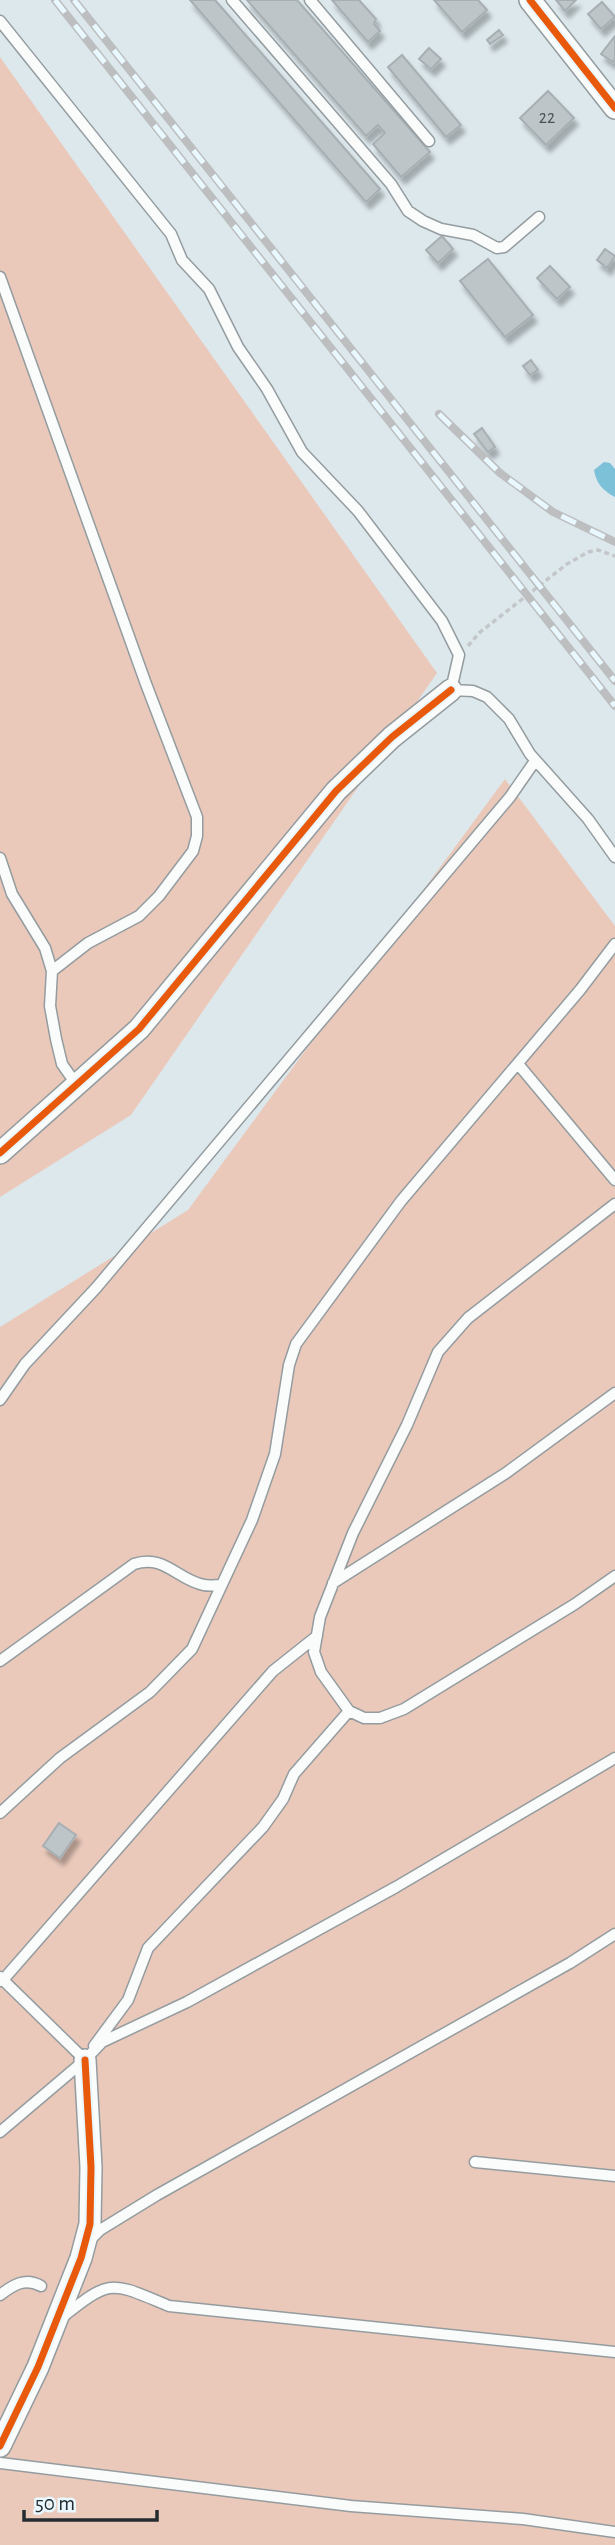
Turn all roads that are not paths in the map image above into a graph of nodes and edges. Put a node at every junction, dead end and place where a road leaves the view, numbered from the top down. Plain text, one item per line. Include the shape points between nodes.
1 (232, 0) edge
2 (310, 0) edge
3 (530, 0) edge
4 (0, 21) edge
5 (615, 108) edge
6 (429, 141) dead end
7 (539, 217) dead end
8 (0, 277) edge
9 (451, 690) junction
10 (535, 761) junction
11 (615, 857) edge
12 (0, 858) edge
13 (615, 944) edge
14 (52, 971) junction
15 (518, 1064) junction
16 (76, 1084) junction
17 (0, 1153) edge
18 (615, 1180) edge
19 (615, 1204) edge
20 (615, 1393) edge
21 (0, 1400) edge
22 (615, 1576) edge
23 (333, 1583) junction
24 (221, 1585) junction
25 (317, 1636) junction
26 (0, 1661) edge
27 (349, 1711) junction
28 (615, 1758) edge
29 (0, 1814) edge
30 (615, 1934) edge
31 (1, 1979) edge
32 (85, 2060) junction
33 (0, 2132) edge
34 (475, 2162) dead end
35 (615, 2176) edge
36 (85, 2244) junction
37 (41, 2286) dead end
38 (0, 2295) edge
39 (56, 2323) junction
40 (615, 2352) edge
41 (0, 2446) edge
42 (0, 2463) edge
43 (615, 2532) edge

1 - 7 lane via 391,184 408,211 441,229 473,235 497,248 505,247
2 - 6 lane
3 - 5 street
4 - 9 lane via 171,234 181,260 209,289 238,347 302,452 358,511 442,621 459,655
8 - 14 lane via 197,817 193,851 159,896 139,916 88,943
9 - 10 lane via 487,697 509,719
9 - 16 street via 336,790 139,1029
10 - 11 lane via 588,819
10 - 21 lane via 510,797 96,1288 25,1364
12 - 14 lane via 12,894 45,948
13 - 15 lane
14 - 16 lane via 50,1006 56,1039 62,1064
15 - 18 lane
15 - 24 lane via 401,1201 296,1344 275,1454
16 - 17 street
19 - 23 lane via 468,1318 438,1352
20 - 23 lane via 506,1473
22 - 27 lane via 404,1709 380,1718 364,1718
23 - 25 lane
24 - 26 lane via 203,1585 157,1562 134,1564
24 - 29 lane via 192,1649 150,1692 60,1758
25 - 27 lane via 314,1652 321,1672
25 - 31 lane via 273,1671
27 - 32 lane via 294,1774 263,1827 148,1948 128,2000
28 - 32 lane via 187,2003 102,2042
30 - 36 lane via 157,2195
31 - 32 lane
32 - 33 lane
32 - 36 street via 91,2167
34 - 35 lane
36 - 39 street
37 - 38 lane via 22,2281
39 - 40 lane via 93,2293 120,2286 169,2306
39 - 41 street
42 - 43 lane

